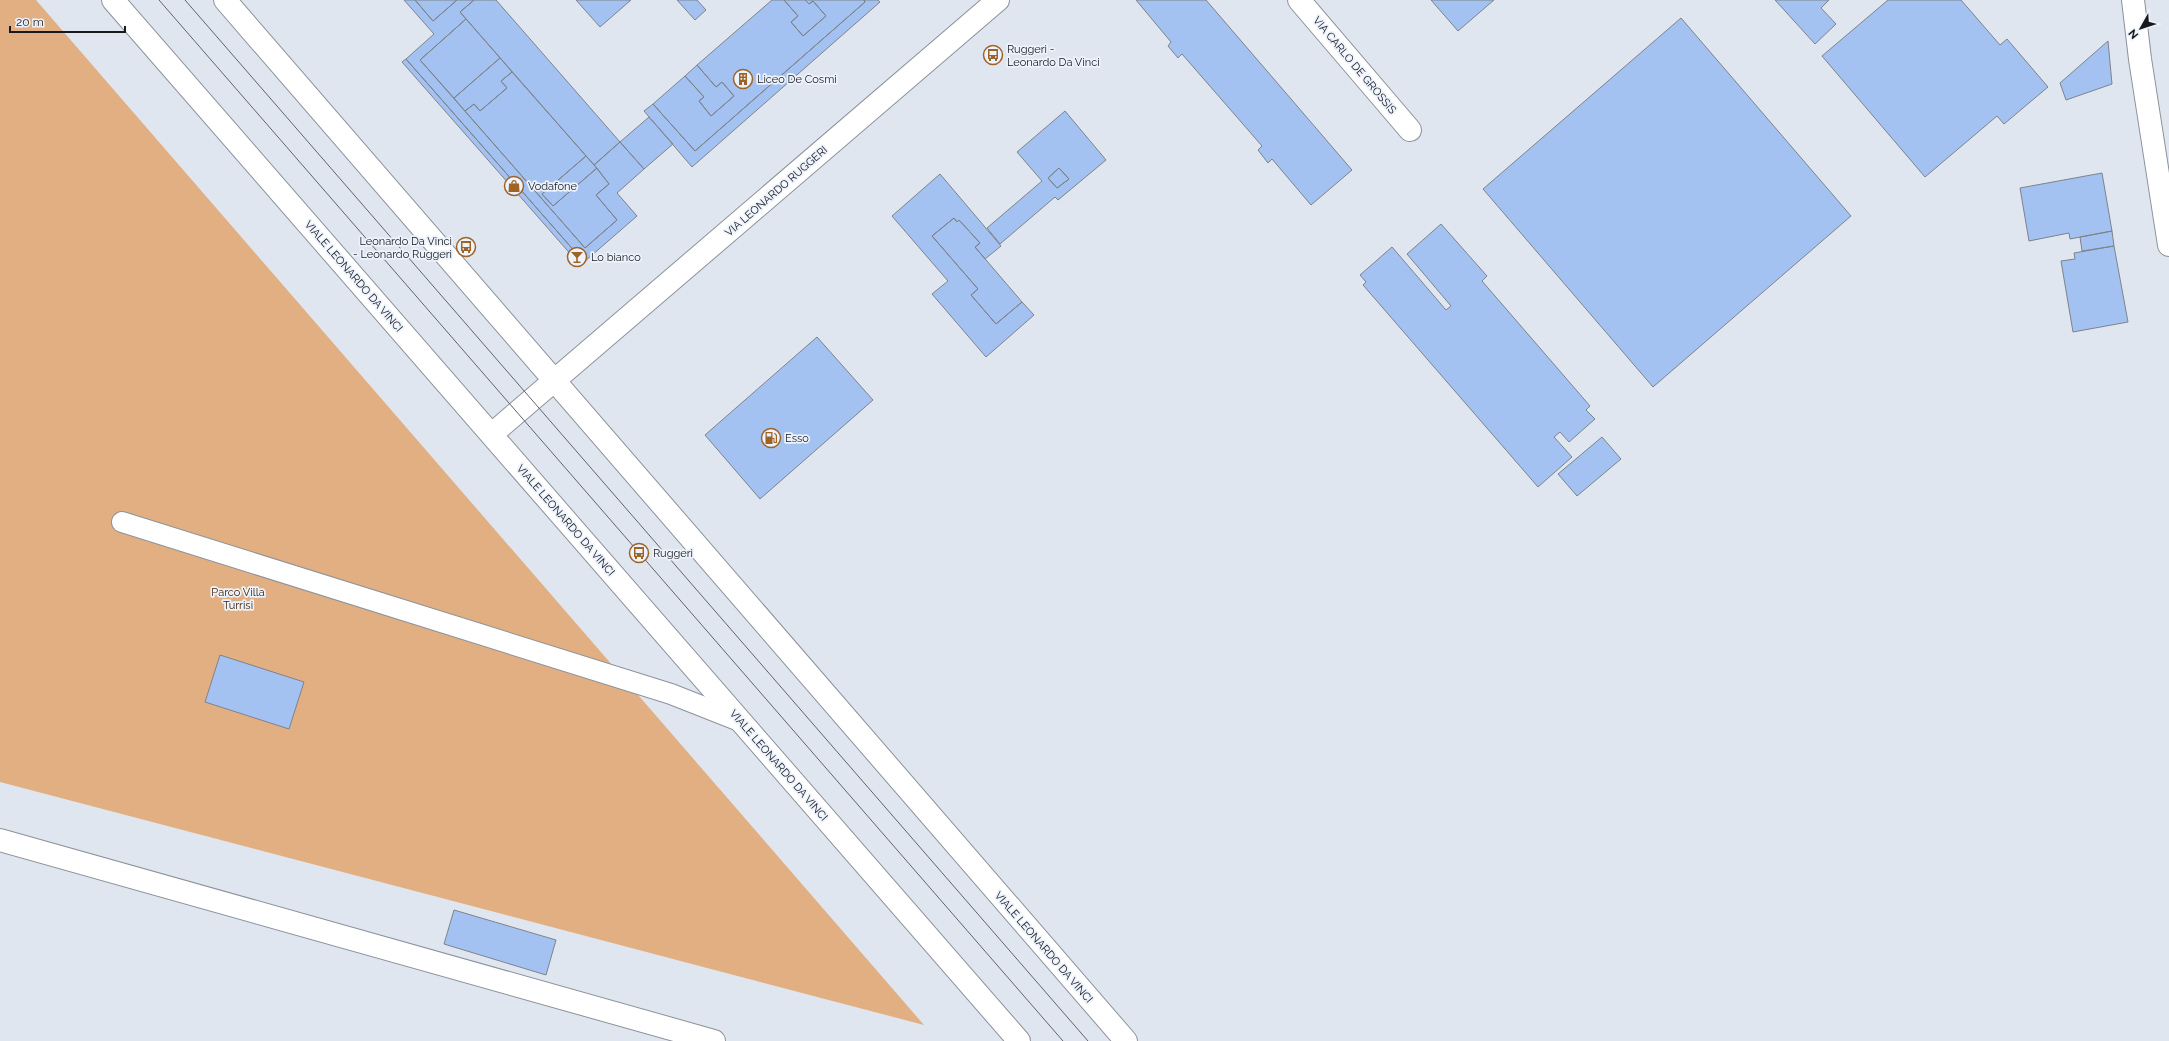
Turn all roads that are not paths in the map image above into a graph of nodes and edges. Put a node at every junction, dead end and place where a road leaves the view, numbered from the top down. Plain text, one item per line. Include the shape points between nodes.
1 (113, 0) edge
2 (225, 0) edge
3 (998, 0) edge
4 (1299, 0) edge
5 (2133, 0) edge
6 (1410, 130) dead end
7 (2169, 245) edge
8 (554, 381) junction
9 (492, 434) junction
10 (122, 522) dead end
11 (742, 722) junction
12 (0, 840) edge
13 (714, 1041) edge
14 (1019, 1041) edge
15 (1126, 1041) edge

1 - 9 street, VIALE LEONARDO DA VINCI
2 - 8 street, VIALE LEONARDO DA VINCI
3 - 8 street, VIA LEONARDO RUGGERI
4 - 6 street, VIA CARLO DE GROSSIS
5 - 7 street
8 - 9 street, VIA LEONARDO RUGGERI
8 - 15 street, VIALE LEONARDO DA VINCI
9 - 11 street, VIALE LEONARDO DA VINCI
10 - 11 lane via 671,694
11 - 14 street, VIALE LEONARDO DA VINCI
12 - 13 street

